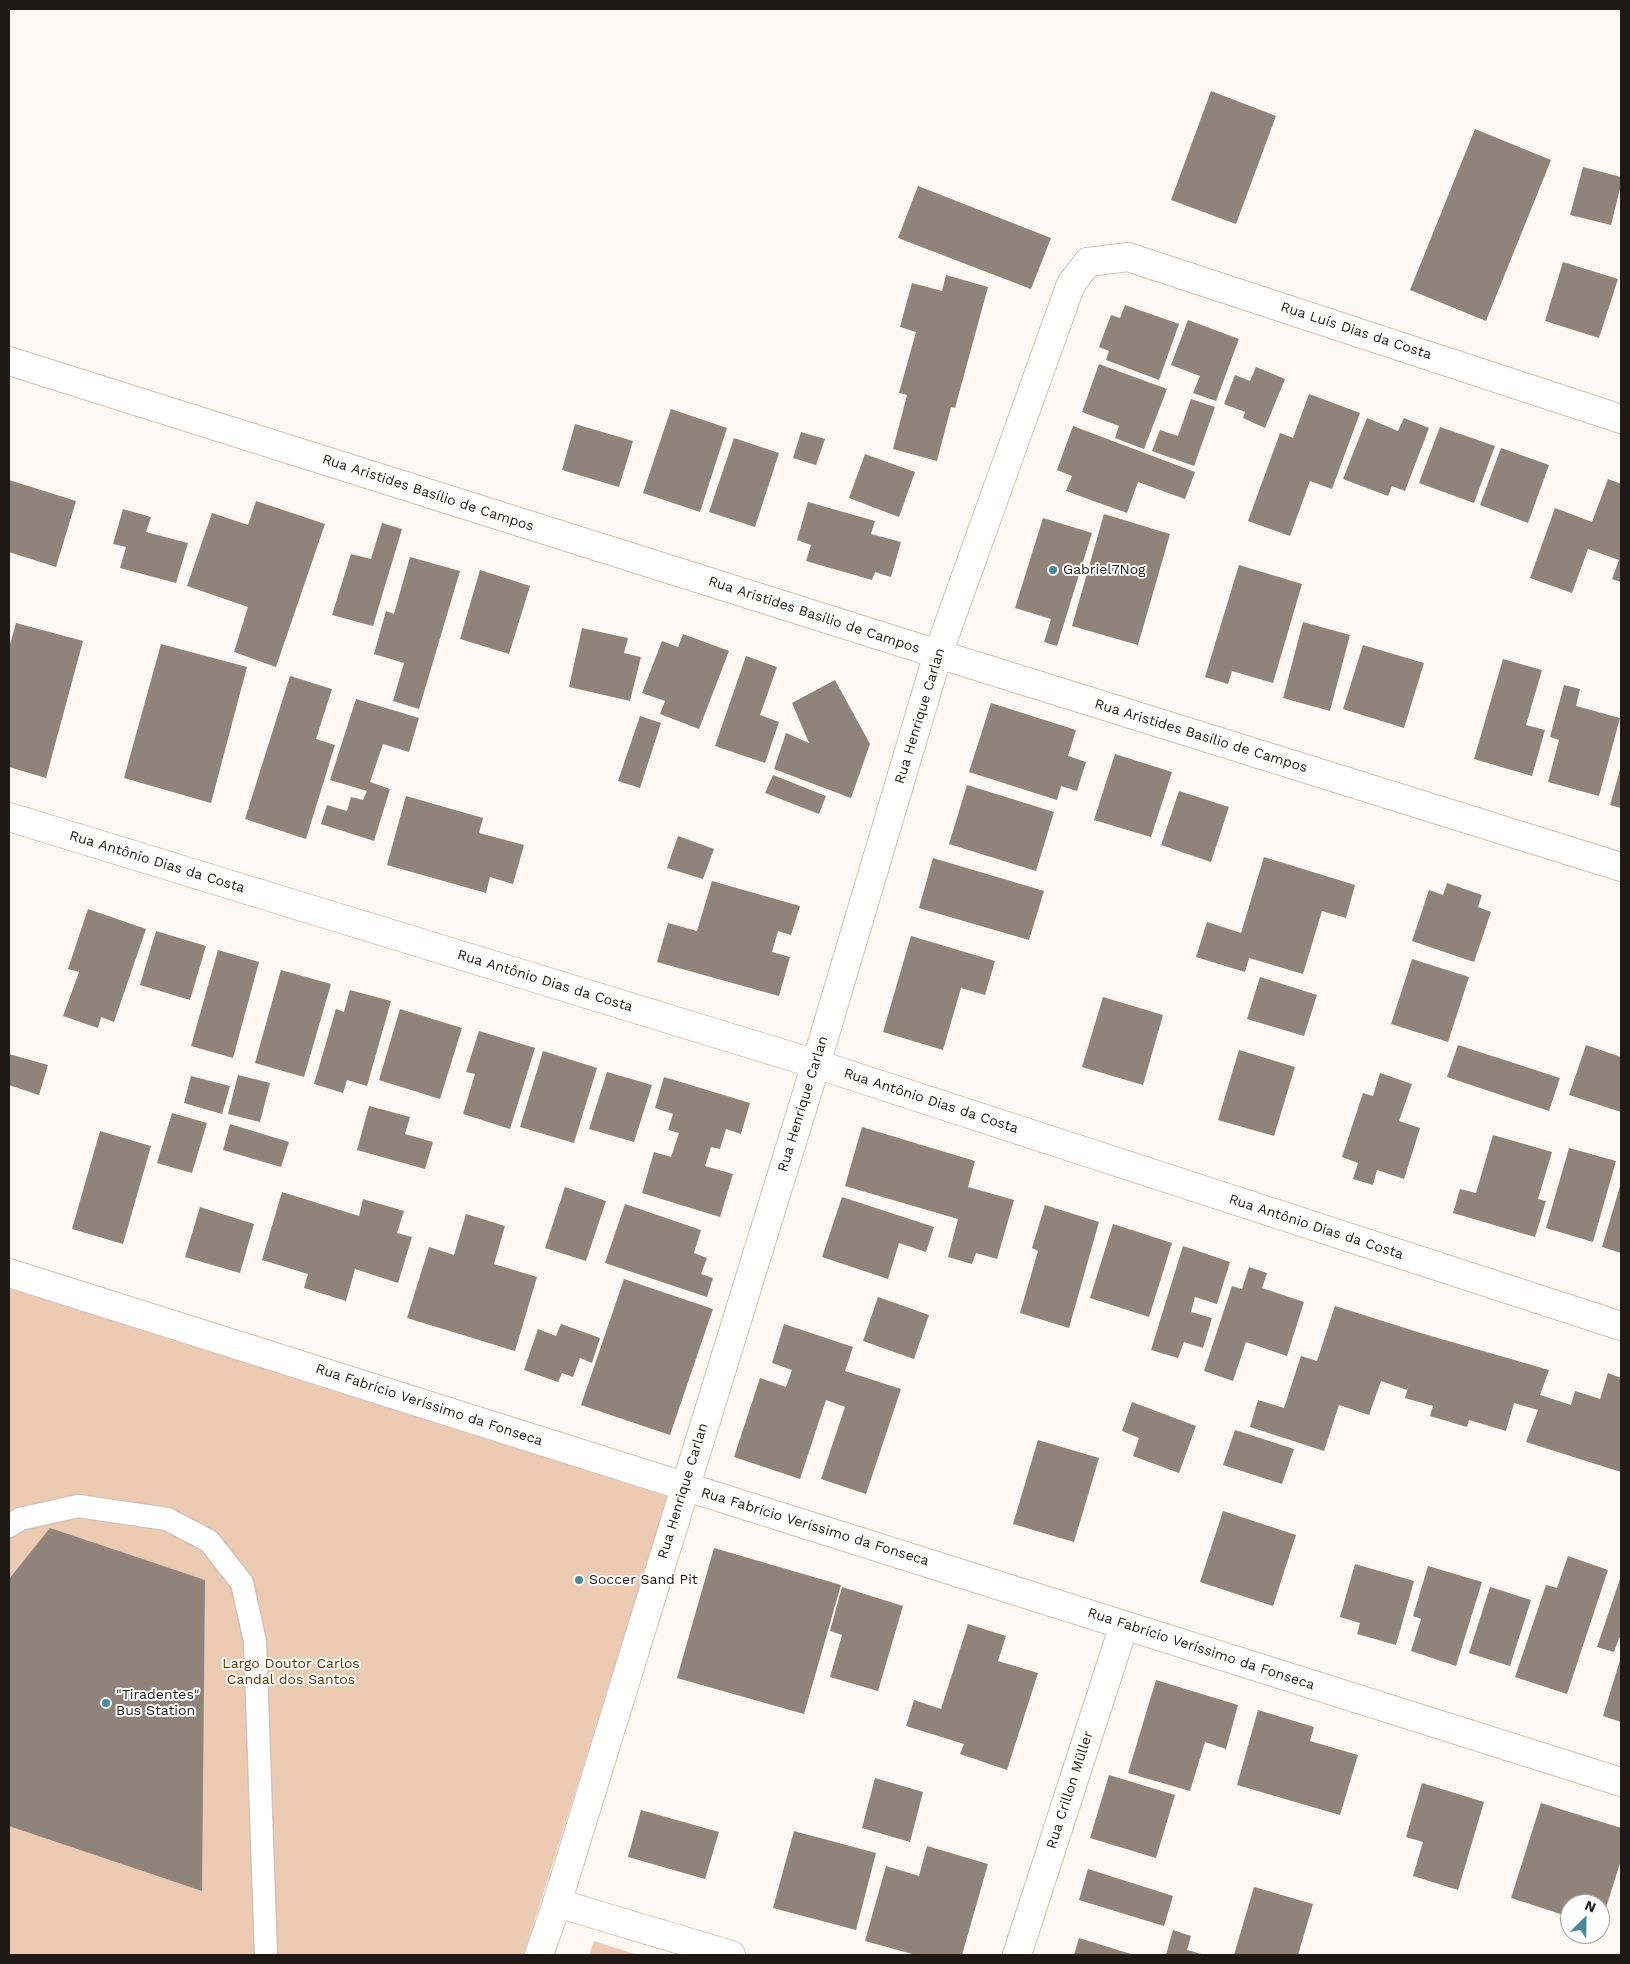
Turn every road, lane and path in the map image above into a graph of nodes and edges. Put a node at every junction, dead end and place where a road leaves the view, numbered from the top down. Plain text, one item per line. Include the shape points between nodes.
1 (1088, 262) joint
2 (9, 360) edge
3 (1621, 419) edge
4 (938, 654) junction
5 (9, 817) edge
6 (1621, 867) edge
7 (816, 1064) junction
8 (9, 1273) edge
9 (1621, 1326) edge
10 (684, 1486) junction
11 (9, 1526) edge
12 (1124, 1625) junction
13 (1621, 1782) edge
14 (557, 1903) junction
15 (266, 1955) edge
16 (539, 1955) edge
17 (731, 1955) edge
18 (1017, 1955) edge

1 - 3 street, Rua Luís Dias da Costa via 1128,257
1 - 4 street, Rua Henrique Carlan via 1070,284
2 - 4 street, Rua Aristides Basílio de Campos
4 - 6 street, Rua Aristides Basílio de Campos
4 - 7 street, Rua Henrique Carlan
5 - 7 street, Rua Antônio Dias da Costa
7 - 9 street, Rua Antônio Dias da Costa
7 - 10 street, Rua Henrique Carlan
8 - 10 street, Rua Fabrício Veríssimo da Fonseca
10 - 12 street, Rua Fabrício Veríssimo da Fonseca
10 - 14 street, Rua Henrique Carlan
11 - 15 lane via 20,1519 78,1506 167,1519 209,1542 242,1583 255,1642
12 - 13 street, Rua Fabrício Veríssimo da Fonseca
12 - 18 street, Rua Crillon Müller
14 - 16 street, Rua Henrique Carlan
14 - 17 street

